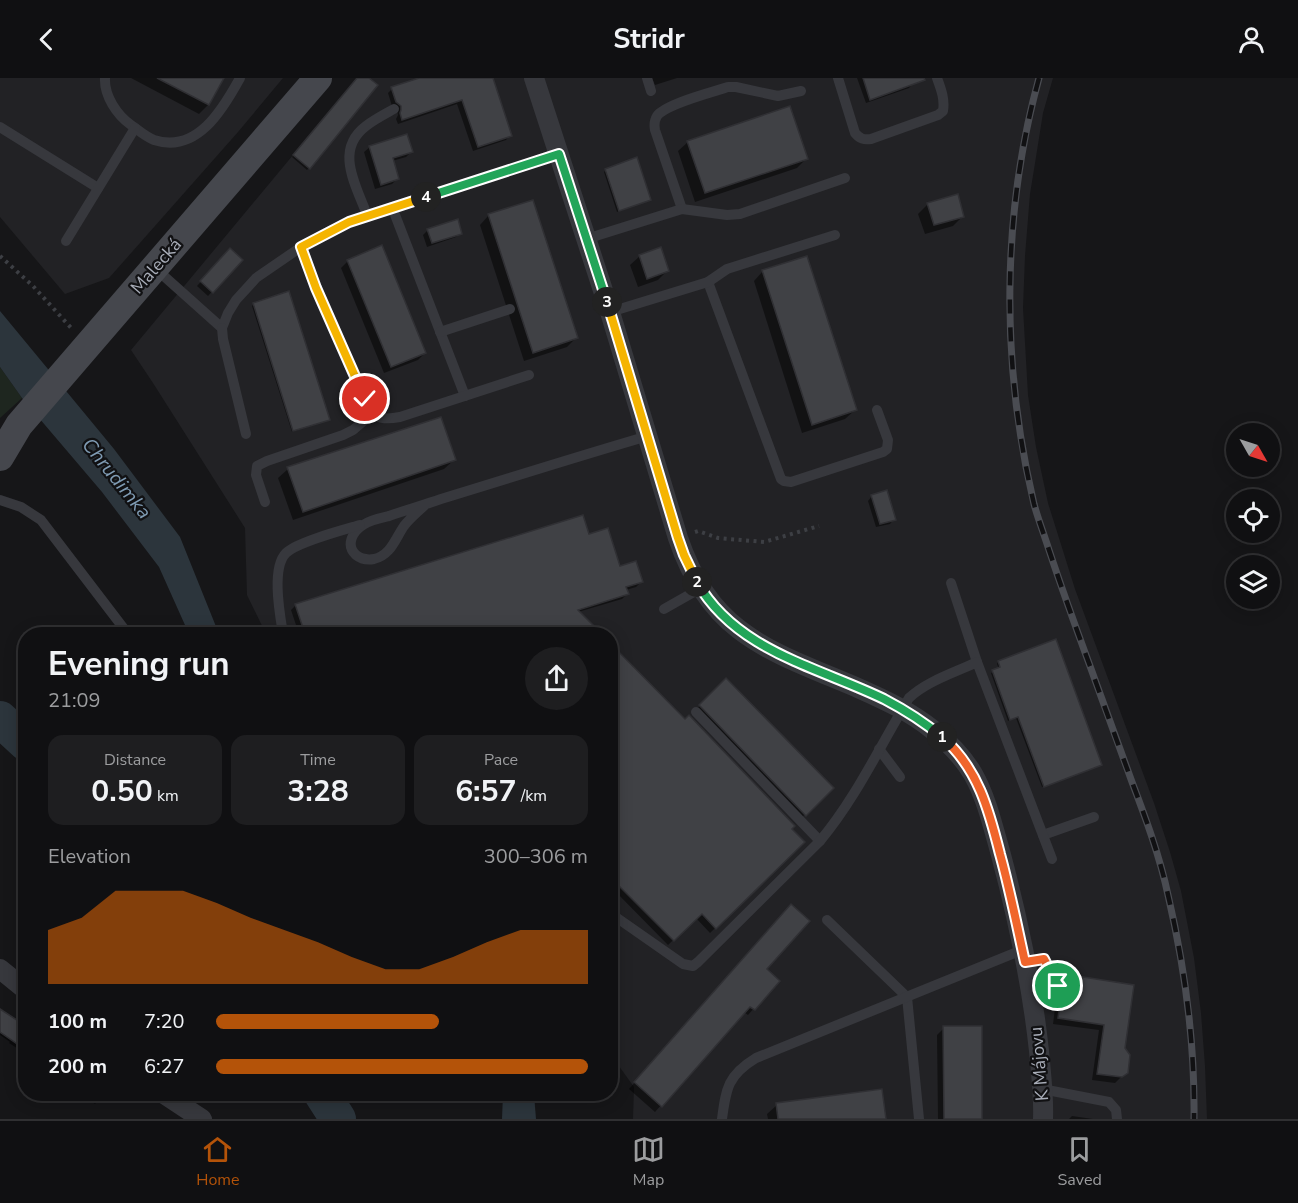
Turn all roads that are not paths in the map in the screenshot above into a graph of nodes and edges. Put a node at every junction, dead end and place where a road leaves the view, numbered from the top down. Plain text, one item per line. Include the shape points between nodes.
1 (105, 78) edge
2 (240, 78) edge
3 (318, 78) edge
4 (535, 78) edge
5 (647, 78) edge
6 (838, 78) edge
7 (937, 78) edge
8 (651, 91) dead end
9 (801, 91) dead end
10 (394, 109) dead end
11 (0, 128) edge
12 (135, 128) junction
13 (559, 154) junction
14 (845, 178) dead end
15 (98, 188) junction
16 (392, 207) junction
17 (682, 209) junction
18 (367, 215) junction
19 (835, 235) dead end
20 (586, 239) junction
21 (66, 241) dead end
22 (301, 247) junction
23 (155, 268) junction
24 (708, 282) junction
25 (510, 309) dead end
26 (610, 312) junction
27 (222, 328) junction
28 (440, 332) junction
29 (529, 375) dead end
30 (465, 396) junction
31 (877, 410) dead end
32 (373, 413) junction
33 (246, 434) dead end
34 (648, 436) junction
35 (0, 457) edge
36 (0, 500) edge
37 (265, 502) dead end
38 (426, 504) junction
39 (366, 523) junction
40 (951, 583) dead end
41 (701, 588) junction
42 (664, 609) dead end
43 (123, 627) edge
44 (282, 627) edge
45 (976, 662) junction
46 (902, 709) junction
47 (696, 712) dead end
48 (879, 749) junction
49 (900, 777) dead end
50 (1095, 817) dead end
51 (1043, 835) junction
52 (820, 841) junction
53 (1052, 859) dead end
54 (618, 919) edge
55 (827, 920) dead end
56 (1024, 956) junction
57 (0, 969) edge
58 (18, 984) edge
59 (1058, 986) dead end
60 (907, 997) junction
61 (1042, 1089) junction
62 (175, 1101) edge
63 (202, 1119) edge
64 (722, 1119) edge
65 (919, 1119) edge
66 (1043, 1119) edge
67 (1117, 1119) edge

1 - 12 lane via 108,96 116,110
2 - 12 lane via 215,119 194,136 170,143 154,140
3 - 23 street, Malecká
4 - 13 street, K Májovu
5 - 8 lane
6 - 7 lane via 855,133 865,140 943,111
9 - 17 lane via 778,96 729,87 662,112 654,126
10 - 18 lane via 365,127 350,146 350,168
11 - 15 lane
12 - 15 lane
13 - 16 lane
13 - 20 street, K Májovu
14 - 17 lane via 740,214
15 - 21 lane
16 - 18 lane
16 - 28 lane
17 - 20 lane
18 - 22 lane
19 - 24 lane via 727,269
20 - 26 street, K Májovu
22 - 27 lane via 243,291
22 - 32 lane
23 - 27 lane
23 - 35 street, Malecká via 19,425
24 - 26 lane
24 - 31 lane via 781,479 791,482 883,452 888,440
25 - 28 lane
26 - 34 street, K Májovu
27 - 33 lane
28 - 30 lane
29 - 30 lane
30 - 32 lane via 390,419 378,418
32 - 37 lane via 343,435 257,466
34 - 38 lane
34 - 41 street, K Májovu via 678,538
36 - 43 lane via 41,520
38 - 39 lane
38 - 39 lane via 410,518 387,553 377,558 362,558 352,550 352,535
39 - 44 lane via 292,548 285,554 278,570
40 - 45 lane
41 - 42 lane
41 - 46 street, K Májovu via 720,614 752,640
45 - 46 lane via 916,691
45 - 51 lane
46 - 48 lane
46 - 56 street, K Májovu via 945,740 980,787 1006,873
47 - 52 lane
48 - 49 lane
48 - 52 lane
50 - 51 lane
51 - 53 lane
52 - 54 lane via 693,966 683,964
55 - 60 lane
56 - 59 lane via 1044,959
56 - 60 lane
56 - 61 street, K Májovu
57 - 58 street
60 - 64 lane via 744,1065 729,1085
60 - 65 lane
61 - 66 street, K Májovu
61 - 67 lane via 1109,1102
62 - 63 street

